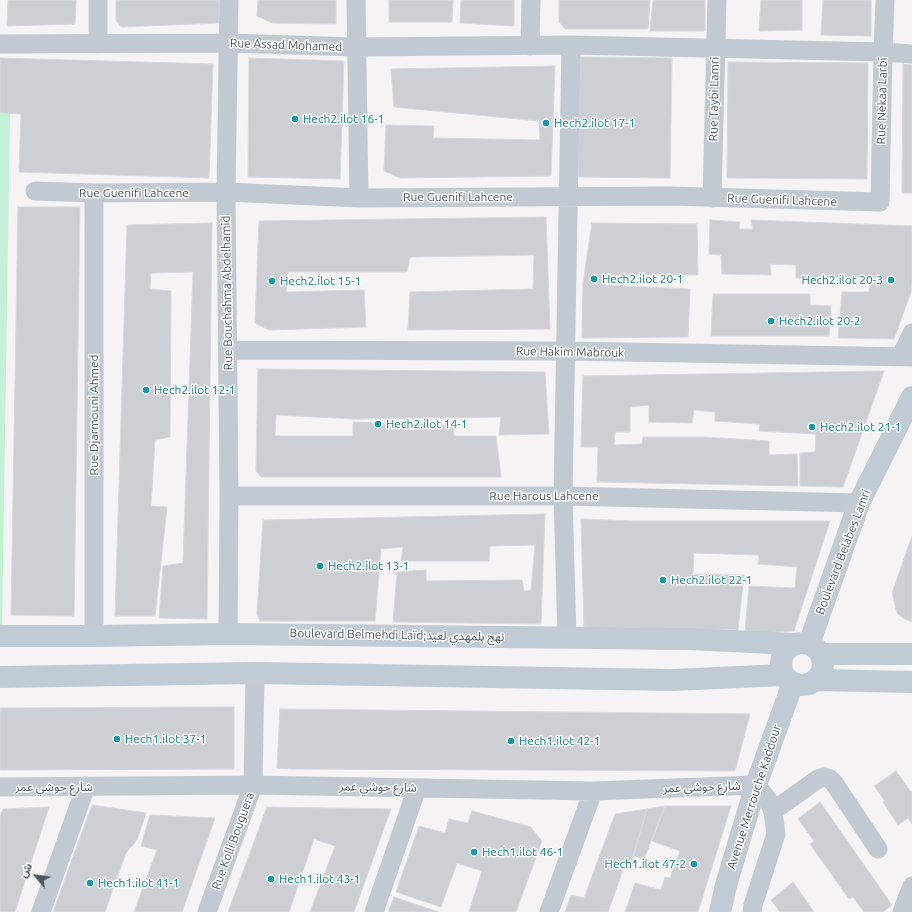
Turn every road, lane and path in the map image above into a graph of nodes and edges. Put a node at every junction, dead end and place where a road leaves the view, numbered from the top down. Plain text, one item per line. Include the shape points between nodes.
1 (98, 0) edge
2 (229, 0) edge
3 (356, 0) edge
4 (531, 0) edge
5 (717, 0) edge
6 (885, 0) edge
7 (229, 43) junction
8 (0, 44) edge
9 (98, 44) junction
10 (571, 45) junction
11 (530, 46) junction
12 (356, 47) junction
13 (715, 49) junction
14 (883, 52) junction
15 (912, 54) edge
16 (35, 191) dead end
17 (226, 192) junction
18 (94, 193) junction
19 (568, 196) junction
20 (359, 198) junction
21 (712, 198) junction
22 (880, 202) joint
23 (912, 333) edge
24 (228, 350) junction
25 (566, 352) junction
26 (906, 356) edge
27 (912, 397) edge
28 (229, 496) junction
29 (563, 496) junction
30 (859, 503) junction
31 (228, 634) junction
32 (0, 636) edge
33 (94, 636) junction
34 (567, 637) junction
35 (808, 647) junction
36 (912, 654) edge
37 (255, 673) junction
38 (0, 677) edge
39 (788, 679) junction
40 (816, 680) junction
41 (912, 682) edge
42 (253, 785) junction
43 (756, 785) junction
44 (86, 786) junction
45 (0, 787) edge
46 (417, 788) junction
47 (593, 791) junction
48 (773, 811) junction
49 (878, 849) dead end
50 (912, 886) edge
51 (40, 912) edge
52 (207, 912) edge
53 (374, 912) edge
54 (548, 912) edge
55 (720, 912) edge
56 (752, 912) edge
57 (902, 912) edge

1 - 9 street
2 - 7 street, Rue Bouchahma Abdelhamid
3 - 12 street
4 - 11 street
5 - 13 street, Rue Taybi Lamri
6 - 14 street, Rue Nekaa Larbi
7 - 9 street, Rue Assad Mohamed
7 - 12 street, Rue Assad Mohamed
7 - 17 street, Rue Bouchahma Abdelhamid
8 - 9 street, Rue Assad Mohamed
10 - 11 street, Rue Assad Mohamed
10 - 13 street, Rue Assad Mohamed
10 - 19 street
11 - 12 street, Rue Assad Mohamed
12 - 20 street
13 - 14 street, Rue Assad Mohamed
13 - 21 street, Rue Taybi Lamri
14 - 15 street, Rue Assad Mohamed
14 - 22 street, Rue Nekaa Larbi
16 - 18 street, Rue Guenifi Lahcene
17 - 18 street, Rue Guenifi Lahcene
17 - 20 street, Rue Guenifi Lahcene
17 - 24 street, Rue Bouchahma Abdelhamid
18 - 33 street, Rue Djarmouni Ahmed
19 - 20 street, Rue Guenifi Lahcene
19 - 21 street, Rue Guenifi Lahcene
19 - 25 street
21 - 22 street, Rue Guenifi Lahcene
23 - 26 street
24 - 25 street, Rue Hakim Mabrouk
24 - 28 street, Rue Bouchahma Abdelhamid
25 - 26 street, Rue Hakim Mabrouk
25 - 29 street
27 - 30 main road, Boulevard Belabes Lamri
28 - 29 street, Rue Harous Lahcene
28 - 31 street, Rue Bouchahma Abdelhamid
29 - 30 street, Rue Harous Lahcene
29 - 34 street
30 - 35 main road, Boulevard Belabes Lamri
31 - 33 main road, Boulevard Belmehdi Laïd;نهج بلمهدي لعيد
31 - 34 main road, Boulevard Belmehdi Laïd;نهج بلمهدي لعيد
32 - 33 main road, Boulevard Belmehdi Laïd;نهج بلمهدي لعيد
34 - 35 main road, Boulevard Belmehdi Laïd;نهج بلمهدي لعيد via 689,639
35 - 36 main road, Boulevard Belmehdi Laïd;نهج بلمهدي لعيد
35 - 39 main road via 787,649 782,657 781,666
35 - 40 main road via 823,661
37 - 38 main road
37 - 39 main road via 672,680
37 - 42 street, Rue Kolli Bouguera
39 - 40 main road via 805,685
39 - 43 main road, Avenue Merrouche Kaddour
40 - 41 main road
42 - 44 street, شارع حوشي عمر
42 - 46 street, شارع حوشي عمر
42 - 52 street, Rue Kolli Bouguera
43 - 47 street, شارع حوشي عمر
43 - 48 street
43 - 55 main road, Avenue Merrouche Kaddour
44 - 45 street, شارع حوشي عمر
44 - 51 street
46 - 47 street, شارع حوشي عمر
46 - 53 street
47 - 54 street
48 - 49 street via 818,779 830,779
48 - 56 street via 776,834
50 - 57 street

